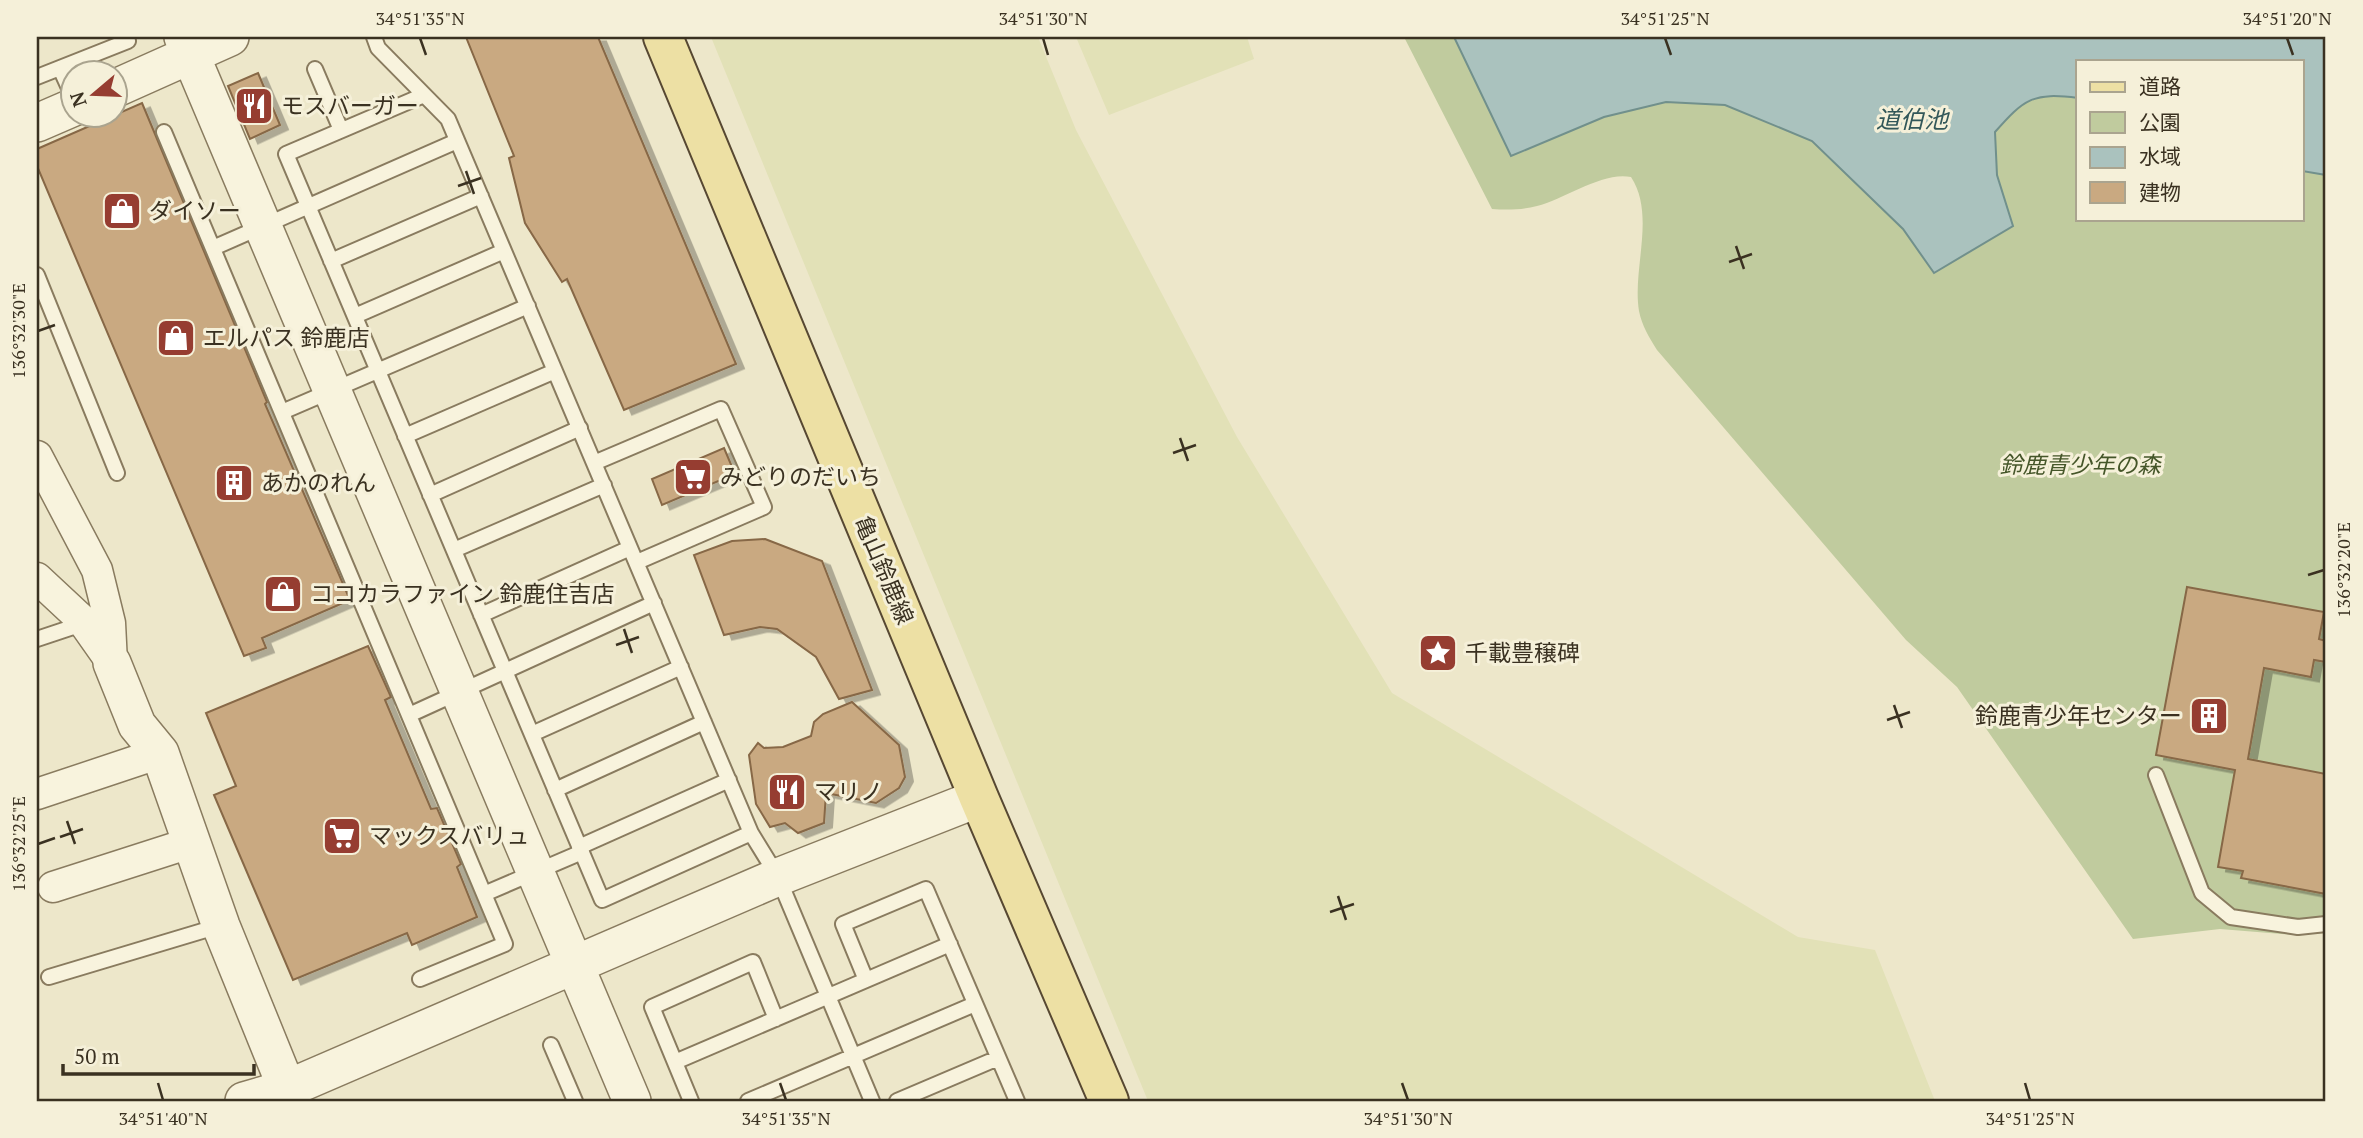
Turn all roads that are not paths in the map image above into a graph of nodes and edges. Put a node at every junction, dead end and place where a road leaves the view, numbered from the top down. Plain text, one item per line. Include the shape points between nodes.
1 (126, 37) edge
2 (230, 37) edge
3 (374, 37) edge
4 (663, 37) edge
5 (186, 46) edge
6 (80, 60) edge
7 (60, 68) edge
8 (315, 69) dead end
9 (37, 77) edge
10 (130, 80) edge
11 (424, 95) junction
12 (60, 113) edge
13 (37, 123) edge
14 (341, 130) junction
15 (164, 132) dead end
16 (457, 141) junction
17 (481, 196) junction
18 (308, 206) junction
19 (261, 226) junction
20 (213, 247) junction
21 (504, 251) junction
22 (331, 261) junction
23 (37, 275) edge
24 (528, 306) junction
25 (355, 316) junction
26 (555, 370) junction
27 (378, 371) junction
28 (332, 391) junction
29 (282, 412) junction
30 (580, 428) junction
31 (405, 436) junction
32 (37, 456) edge
33 (594, 463) junction
34 (117, 473) dead end
35 (604, 485) junction
36 (430, 495) junction
37 (630, 548) junction
38 (454, 550) junction
39 (637, 562) junction
40 (37, 578) edge
41 (654, 603) junction
42 (481, 615) junction
43 (85, 623) junction
44 (37, 639) edge
45 (112, 663) junction
46 (681, 667) junction
47 (505, 672) junction
48 (459, 693) junction
49 (409, 715) junction
50 (704, 722) junction
51 (532, 734) junction
52 (160, 753) junction
53 (2156, 775) dead end
54 (729, 780) junction
55 (555, 790) junction
56 (37, 794) edge
57 (979, 798) junction
58 (751, 833) junction
59 (190, 843) junction
60 (581, 849) junction
61 (534, 872) junction
62 (778, 877) junction
63 (52, 887) dead end
64 (484, 894) junction
65 (2326, 924) edge
66 (221, 926) junction
67 (950, 944) junction
68 (574, 967) junction
69 (49, 977) dead end
70 (420, 979) dead end
71 (866, 980) junction
72 (828, 996) junction
73 (975, 1004) junction
74 (776, 1018) junction
75 (551, 1045) dead end
76 (853, 1056) junction
77 (999, 1058) junction
78 (675, 1062) junction
79 (290, 1095) edge
80 (244, 1101) edge
81 (575, 1101) edge
82 (632, 1101) edge
83 (691, 1101) edge
84 (748, 1101) edge
85 (872, 1101) edge
86 (897, 1101) edge
87 (1017, 1101) edge
88 (1109, 1101) edge

1 - 6 lane via 128,41
2 - 5 street
3 - 11 lane via 378,48
4 - 57 main road, 亀山鈴鹿線
5 - 10 street
5 - 19 street
7 - 9 lane
8 - 14 lane
11 - 14 lane
11 - 16 lane via 448,118
12 - 13 street
14 - 18 lane via 286,154
15 - 20 lane
16 - 17 lane
16 - 18 lane
17 - 21 lane
17 - 22 lane
18 - 19 lane
18 - 22 lane
19 - 20 lane
19 - 28 street
20 - 29 lane
21 - 24 lane
21 - 25 lane
22 - 25 lane
23 - 34 lane
24 - 26 lane
24 - 27 lane
25 - 27 lane
26 - 30 lane
26 - 31 lane
27 - 28 lane
27 - 31 lane
28 - 29 lane
28 - 48 street
29 - 49 lane
30 - 33 lane
30 - 36 lane
31 - 36 lane
32 - 45 street via 97,570 110,623
33 - 35 lane
33 - 39 lane via 721,409 764,507
35 - 37 lane
35 - 38 lane
36 - 38 lane
37 - 39 lane
37 - 42 lane
38 - 42 lane
39 - 41 lane
40 - 43 street
41 - 46 lane
41 - 47 lane
42 - 47 lane
43 - 44 lane
43 - 45 street
45 - 52 street via 137,725
46 - 50 lane
46 - 51 lane
47 - 48 lane
47 - 51 lane
48 - 49 lane
48 - 61 street
49 - 64 lane
50 - 54 lane
50 - 55 lane
51 - 55 lane
52 - 56 street
52 - 59 street
53 - 65 lane via 2202,893 2231,917 2298,927
54 - 58 lane
54 - 60 lane
55 - 60 lane
57 - 62 street
57 - 88 main road, 亀山鈴鹿線
58 - 60 lane via 602,900
58 - 62 lane
59 - 63 street
59 - 66 street
60 - 61 lane
61 - 64 lane
61 - 68 street
62 - 68 street
62 - 72 lane
64 - 70 lane via 505,944
66 - 69 lane
66 - 79 street
67 - 71 lane
67 - 71 lane via 926,889 843,924
67 - 73 lane
68 - 79 street
68 - 82 street
71 - 72 lane
72 - 74 lane
72 - 76 lane
73 - 76 lane
73 - 77 lane
74 - 78 lane
74 - 78 lane via 753,962 652,1007
75 - 81 lane
76 - 84 lane
76 - 85 lane
77 - 86 lane
77 - 87 lane
78 - 83 lane
79 - 80 street

